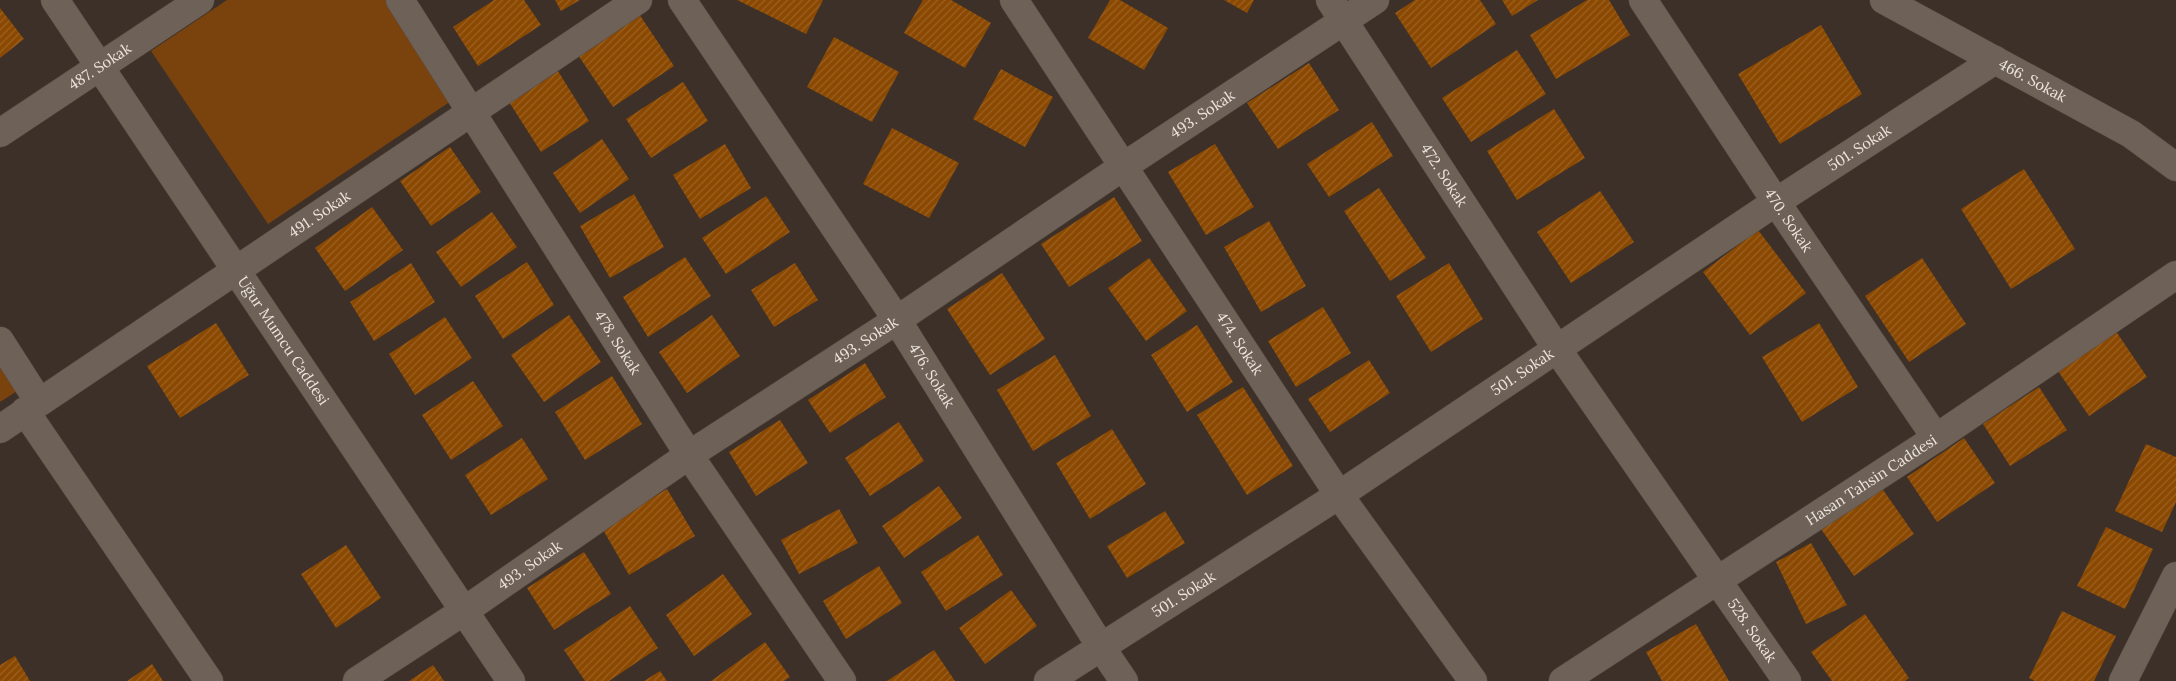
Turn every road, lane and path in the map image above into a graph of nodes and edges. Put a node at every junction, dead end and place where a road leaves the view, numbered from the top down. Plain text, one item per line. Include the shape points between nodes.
1 (55, 0) edge
2 (200, 0) edge
3 (400, 0) edge
4 (638, 0) edge
5 (682, 0) edge
6 (1014, 0) edge
7 (1375, 0) edge
8 (1643, 0) edge
9 (1884, 0) edge
10 (1337, 11) edge
11 (1994, 60) junction
12 (100, 67) junction
13 (473, 112) junction
14 (0, 133) edge
15 (1124, 166) junction
16 (2176, 168) edge
17 (1776, 202) junction
18 (236, 271) junction
19 (2176, 275) edge
20 (897, 320) junction
21 (0, 341) edge
22 (1557, 350) junction
23 (32, 407) junction
24 (0, 429) edge
25 (1936, 438) junction
26 (689, 455) junction
27 (1338, 495) junction
28 (2176, 576) edge
29 (1718, 580) junction
30 (464, 611) junction
31 (1101, 647) junction
32 (209, 681) edge
33 (357, 681) edge
34 (511, 681) edge
35 (842, 681) edge
36 (1048, 681) edge
37 (1124, 681) edge
38 (1473, 681) edge
39 (1563, 681) edge
40 (1787, 681) edge
41 (2123, 681) edge

1 - 12 street, Uğur Mumcu Caddesi
2 - 12 street, 487. Sokak
3 - 13 street, 478. Sokak
4 - 13 street, 491. Sokak
5 - 20 street, 476. Sokak
6 - 15 street, 474. Sokak
7 - 10 street, 493. Sokak
8 - 17 street, 470. Sokak
9 - 11 street, 466. Sokak
10 - 15 street, 493. Sokak
10 - 22 street, 472. Sokak
11 - 16 street, 466. Sokak via 2131,134
11 - 17 street, 501. Sokak
12 - 14 street, 487. Sokak
12 - 18 street, Uğur Mumcu Caddesi
13 - 18 street, 491. Sokak
13 - 26 street, 478. Sokak
15 - 20 street, 493. Sokak
15 - 27 street, 474. Sokak
17 - 22 street, 501. Sokak
17 - 25 street, 470. Sokak
18 - 23 street, 491. Sokak
18 - 30 street, Uğur Mumcu Caddesi
19 - 25 street, Hasan Tahsin Caddesi
20 - 26 street, 493. Sokak
20 - 31 street, 476. Sokak
21 - 23 street
22 - 27 street, 501. Sokak
22 - 29 street, 472. Sokak
23 - 24 street, 491. Sokak
23 - 32 street
25 - 29 street, Hasan Tahsin Caddesi
26 - 30 street, 493. Sokak
26 - 35 street, 478. Sokak
27 - 31 street, 501. Sokak
27 - 38 street, 474. Sokak
28 - 41 street
29 - 39 street, Hasan Tahsin Caddesi
29 - 40 street, 528. Sokak
30 - 33 street, 493. Sokak
30 - 34 street, Uğur Mumcu Caddesi
31 - 36 street, 501. Sokak
31 - 37 street, 476. Sokak

